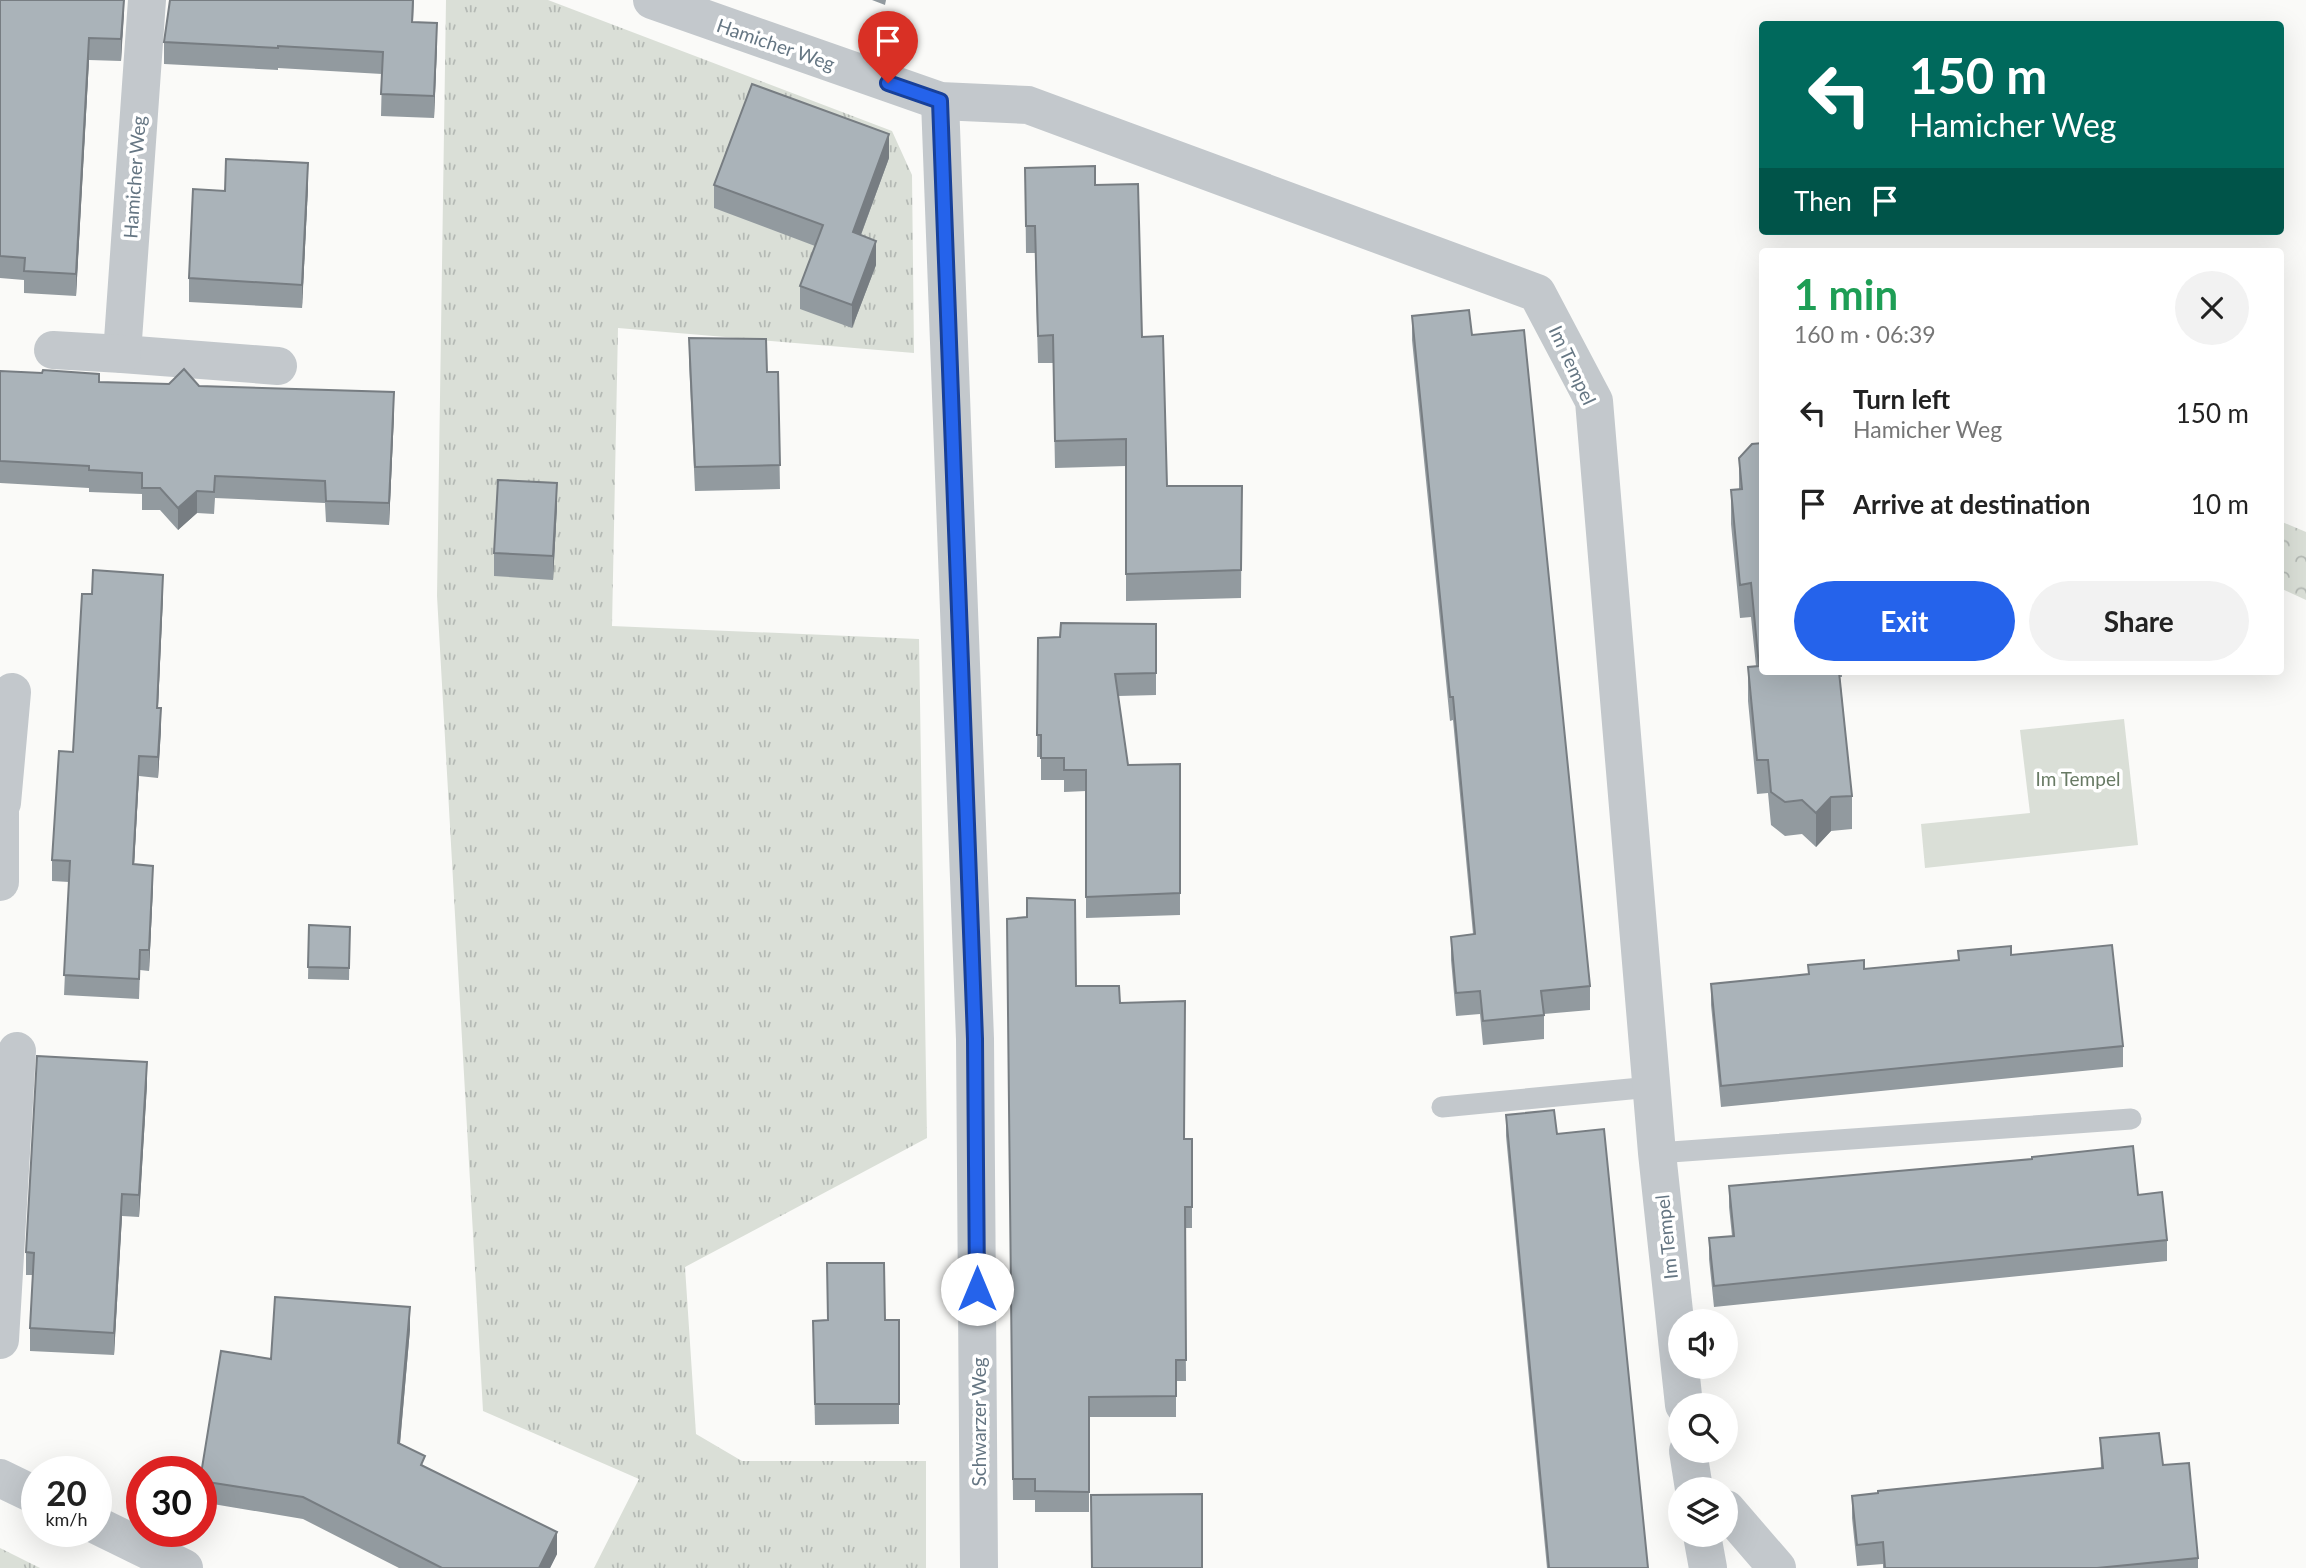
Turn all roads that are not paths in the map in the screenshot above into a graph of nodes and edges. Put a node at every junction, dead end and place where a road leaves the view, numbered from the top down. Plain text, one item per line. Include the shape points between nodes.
1 (147, 0) edge
2 (652, 0) edge
3 (940, 101) junction
4 (53, 349) dead end
5 (122, 354) junction
6 (278, 366) dead end
7 (12, 692) dead end
8 (1, 803) edge
9 (0, 882) edge
10 (17, 1051) dead end
11 (1651, 1087) junction
12 (1442, 1107) dead end
13 (2131, 1119) dead end
14 (1657, 1153) junction
15 (0, 1340) edge
16 (1683, 1393) edge
17 (0, 1478) edge
18 (21, 1488) edge
19 (1738, 1523) edge
20 (112, 1533) edge
21 (1704, 1547) edge
22 (184, 1568) edge
23 (979, 1568) edge
24 (1708, 1568) edge
25 (1777, 1568) edge

1 - 5 street, Hamicher Weg
2 - 3 street, Hamicher Weg
3 - 11 street, Im Tempel via 1028,105 1537,293 1594,401
3 - 23 street, Schwarzer Weg via 975,1039
4 - 5 street
5 - 6 street
7 - 8 street
8 - 9 street
10 - 15 street
11 - 12 lane
11 - 14 street, Im Tempel
13 - 14 lane
14 - 16 street, Im Tempel
17 - 18 street
19 - 25 street
20 - 22 street
21 - 24 street

